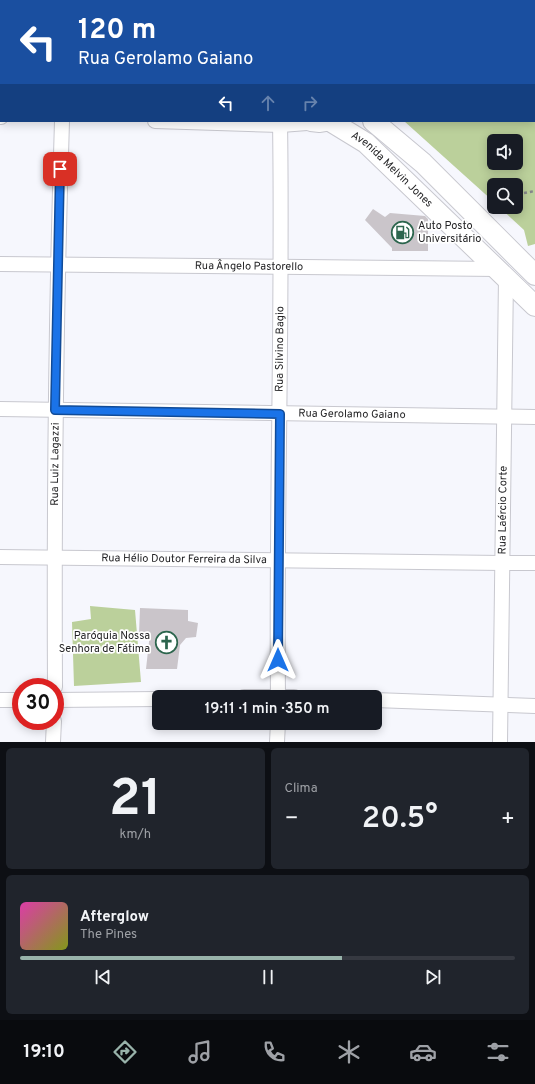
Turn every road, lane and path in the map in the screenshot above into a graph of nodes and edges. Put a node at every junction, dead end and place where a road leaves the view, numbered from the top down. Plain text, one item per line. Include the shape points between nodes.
1 (62, 122) edge
2 (218, 122) edge
3 (301, 122) edge
4 (324, 122) edge
5 (374, 122) edge
6 (280, 123) edge
7 (535, 191) edge
8 (524, 193) dead end
9 (0, 264) edge
10 (58, 265) junction
11 (282, 267) junction
12 (502, 273) junction
13 (535, 275) edge
14 (535, 306) edge
15 (0, 409) edge
16 (55, 410) junction
17 (280, 414) junction
18 (505, 416) junction
19 (535, 417) edge
20 (0, 557) edge
21 (54, 558) junction
22 (278, 560) junction
23 (535, 562) edge
24 (502, 563) junction
25 (55, 678) edge
26 (278, 690) edge
27 (152, 698) edge
28 (0, 700) edge
29 (12, 700) edge
30 (64, 700) edge
31 (382, 700) edge
32 (500, 705) junction
33 (535, 706) edge
34 (54, 730) edge
35 (278, 730) edge
36 (53, 742) edge
37 (277, 742) edge
38 (500, 742) edge

1 - 10 street, Rua Luiz Lagazzi
2 - 6 street
3 - 6 street
4 - 12 street, Avenida Melvin Jones via 366,143
5 - 13 street via 423,163
6 - 11 street, Rua Silvino Bagio
7 - 8 path
9 - 10 street, Rua Ângelo Pastorello
10 - 11 street, Rua Ângelo Pastorello
10 - 16 street, Rua Luiz Lagazzi
11 - 12 street, Rua Ângelo Pastorello
11 - 17 street, Rua Silvino Bagio
12 - 14 street, Avenida Melvin Jones
12 - 18 street, Rua Laércio Corte
15 - 16 street, Rua Gerolamo Gaiano
16 - 17 street, Rua Gerolamo Gaiano
16 - 21 street, Rua Luiz Lagazzi
17 - 18 street, Rua Gerolamo Gaiano
17 - 22 street, Rua Silvino Bagio
18 - 19 street, Rua Gerolamo Gaiano
18 - 24 street, Rua Laércio Corte
20 - 21 street, Rua Hélio Doutor Ferreira da Silva
21 - 22 street, Rua Hélio Doutor Ferreira da Silva
21 - 25 street, Rua Luiz Lagazzi
22 - 24 street, Rua Hélio Doutor Ferreira da Silva
22 - 26 street, Rua Silvino Bagio
23 - 24 street, Rua Hélio Doutor Ferreira da Silva
24 - 32 street, Rua Laércio Corte
27 - 30 street
28 - 29 street
31 - 32 street
32 - 33 street
32 - 38 street, Rua Laércio Corte
34 - 36 street
35 - 37 street

